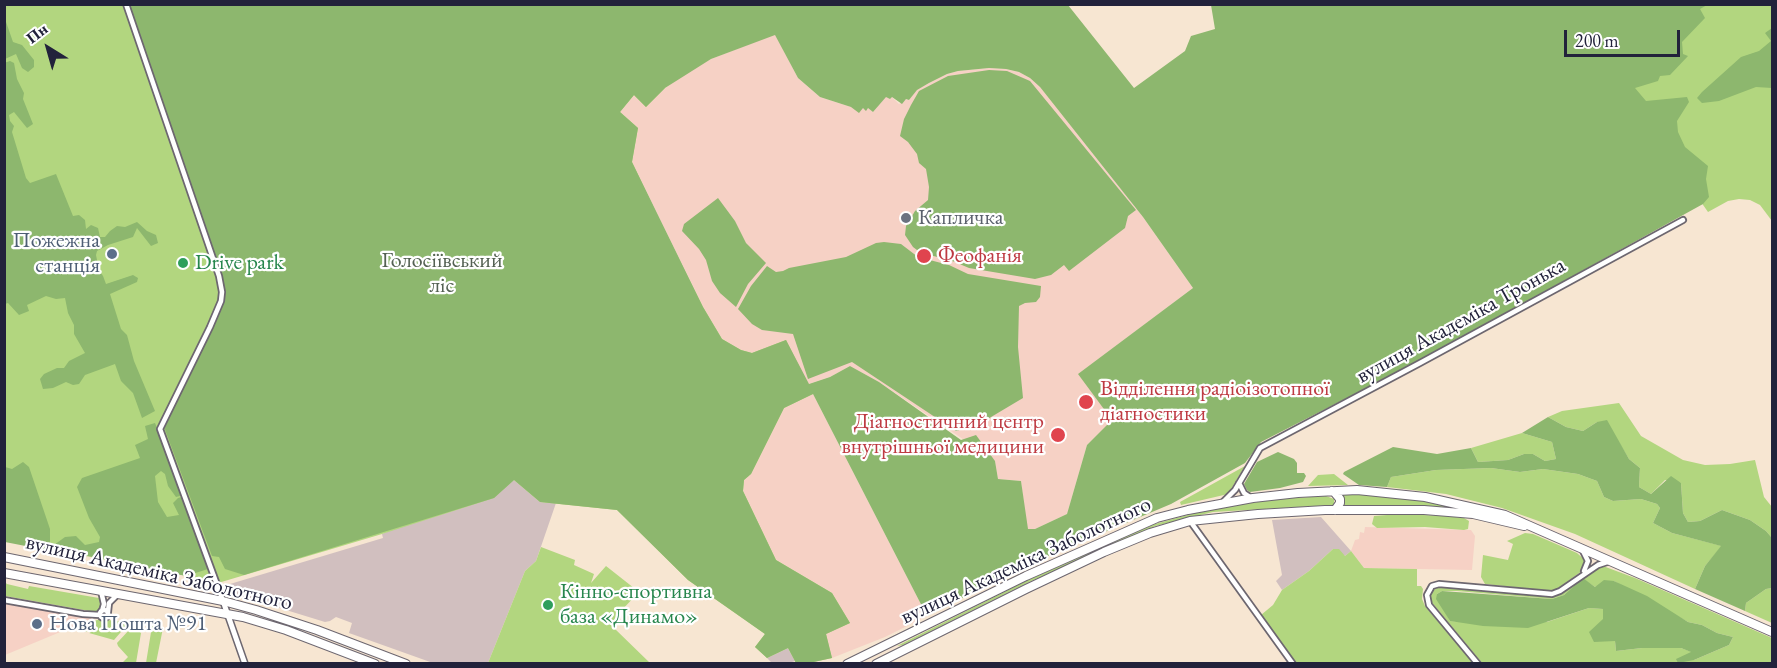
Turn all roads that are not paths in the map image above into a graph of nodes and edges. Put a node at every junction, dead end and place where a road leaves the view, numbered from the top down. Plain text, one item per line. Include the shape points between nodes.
1 (126, 4) edge
2 (1683, 220) dead end
3 (1239, 483) junction
4 (1332, 491) junction
5 (1254, 498) junction
6 (1220, 504) junction
7 (1335, 510) junction
8 (1190, 521) junction
9 (1537, 528) junction
10 (1581, 547) junction
11 (6, 555) edge
12 (1612, 560) junction
13 (4, 573) edge
14 (1580, 576) junction
15 (101, 591) junction
16 (118, 594) junction
17 (4, 600) edge
18 (223, 602) junction
19 (103, 612) junction
20 (228, 614) junction
21 (1773, 632) edge
22 (245, 663) edge
23 (375, 663) edge
24 (406, 663) edge
25 (847, 663) edge
26 (876, 663) edge
27 (1293, 663) edge
28 (1478, 663) edge

1 - 18 street via 222,292 210,327 160,429
2 - 3 street, вулиця Академіка Тронька via 1260,448
3 - 5 street via 1244,493
3 - 6 street, вулиця Академіка Тронька
4 - 5 highway, вулиця Академіка Заболотного
4 - 7 highway via 1340,499
4 - 9 highway, вулиця Академіка Заболотного via 1395,492 1447,501 1505,514
5 - 6 highway, вулиця Академіка Заболотного
6 - 25 highway, вулиця Академіка Заболотного via 1131,528
7 - 8 highway, вулиця Академіка Заболотного
7 - 9 highway, вулиця Академіка Заболотного via 1448,512
8 - 26 highway, вулиця Академіка Заболотного via 1114,548
8 - 27 street
9 - 10 highway, вулиця Академіка Заболотного
10 - 12 highway, вулиця Академіка Заболотного
10 - 14 street via 1588,565
11 - 18 highway, вулиця Академіка Заболотного
12 - 14 street
12 - 21 highway, вулиця Академіка Заболотного
13 - 15 highway, вулиця Академіка Заболотного
14 - 28 street via 1552,594 1432,586 1427,595 1429,605
15 - 16 highway, вулиця Академіка Заболотного
15 - 19 street
16 - 19 street
16 - 20 highway, вулиця Академіка Заболотного
17 - 19 street via 83,614
18 - 20 street
18 - 24 highway, вулиця Академіка Заболотного via 308,626
20 - 22 street
20 - 23 highway, вулиця Академіка Заболотного via 286,630

